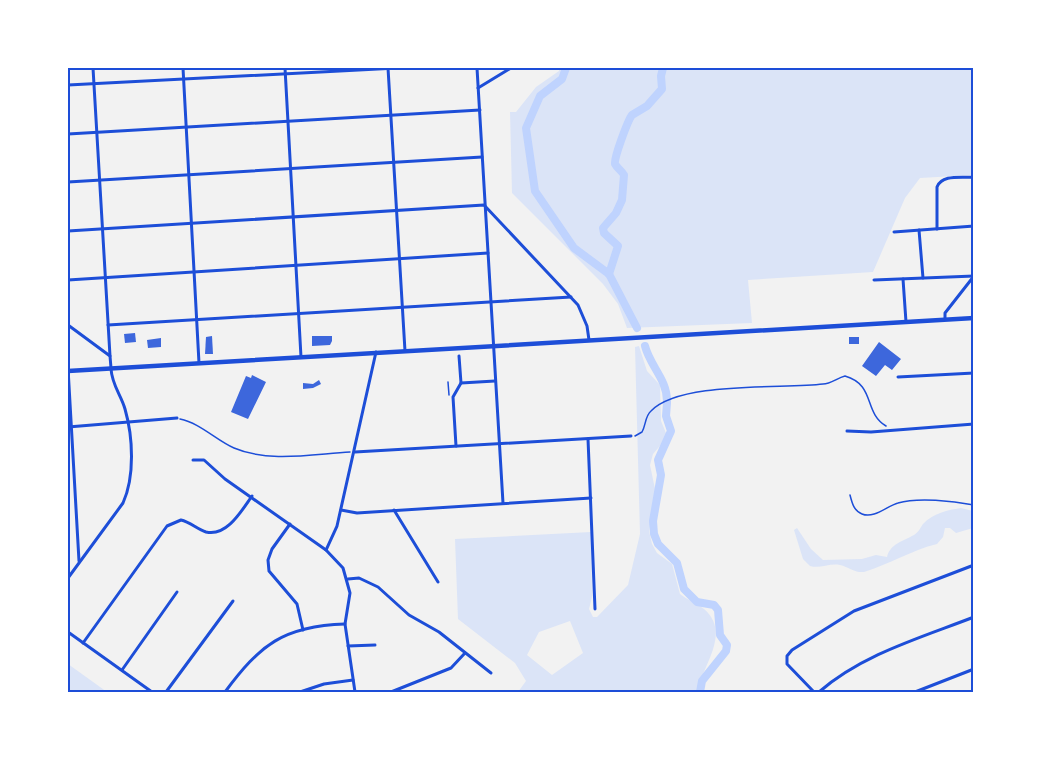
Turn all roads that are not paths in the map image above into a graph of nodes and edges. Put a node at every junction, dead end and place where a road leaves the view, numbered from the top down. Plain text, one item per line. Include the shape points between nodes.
1 (93, 68) edge
2 (183, 68) edge
3 (285, 68) edge
4 (388, 68) edge
5 (397, 68) edge
6 (477, 68) edge
7 (511, 68) edge
8 (285, 74) junction
9 (183, 80) junction
10 (94, 84) junction
11 (68, 85) edge
12 (478, 88) junction
13 (480, 110) junction
14 (391, 115) junction
15 (287, 121) junction
16 (185, 127) junction
17 (96, 132) junction
18 (68, 134) edge
19 (482, 157) junction
20 (393, 162) junction
21 (290, 168) junction
22 (188, 174) junction
23 (974, 177) edge
24 (99, 180) junction
25 (68, 182) edge
26 (484, 206) junction
27 (397, 210) junction
28 (293, 217) junction
29 (191, 224) junction
30 (974, 226) edge
31 (102, 229) junction
32 (937, 229) junction
33 (68, 231) edge
34 (920, 231) junction
35 (894, 232) dead end
36 (488, 253) junction
37 (400, 259) junction
38 (296, 265) junction
39 (193, 271) junction
40 (974, 276) edge
41 (105, 278) junction
42 (922, 278) junction
43 (903, 279) junction
44 (68, 280) edge
45 (874, 280) dead end
46 (571, 297) junction
47 (491, 301) junction
48 (403, 308) junction
49 (299, 314) junction
50 (974, 318) edge
51 (945, 319) junction
52 (196, 320) junction
53 (906, 322) junction
54 (68, 325) edge
55 (108, 326) junction
56 (589, 340) junction
57 (493, 345) junction
58 (405, 351) junction
59 (376, 352) junction
60 (110, 356) junction
61 (459, 356) dead end
62 (301, 357) junction
63 (199, 363) junction
64 (111, 368) junction
65 (68, 370) edge
66 (974, 373) edge
67 (898, 377) dead end
68 (495, 381) junction
69 (461, 383) junction
70 (177, 418) road end
71 (126, 423) junction
72 (974, 424) edge
73 (70, 427) edge
74 (847, 431) dead end
75 (631, 436) road end
76 (588, 438) junction
77 (500, 444) junction
78 (456, 446) junction
79 (354, 452) junction
80 (193, 460) dead end
81 (850, 495) dead end
82 (252, 496) junction
83 (591, 498) junction
84 (503, 503) junction
85 (974, 506) edge
86 (341, 510) junction
87 (394, 510) junction
88 (290, 524) junction
89 (326, 550) junction
90 (79, 563) junction
91 (974, 565) edge
92 (68, 578) edge
93 (348, 579) junction
94 (438, 582) dead end
95 (177, 592) dead end
96 (233, 601) dead end
97 (595, 609) dead end
98 (974, 617) edge
99 (345, 624) junction
100 (303, 630) junction
101 (68, 632) edge
102 (83, 643) junction
103 (375, 645) dead end
104 (348, 646) junction
105 (465, 653) junction
106 (974, 669) edge
107 (122, 670) junction
108 (491, 673) dead end
109 (353, 681) junction
110 (152, 693) edge
111 (166, 693) edge
112 (225, 693) edge
113 (300, 693) edge
114 (355, 693) edge
115 (391, 693) edge
116 (814, 693) edge
117 (819, 693) edge
118 (915, 693) edge

1 - 10 street
2 - 9 street
3 - 8 street
4 - 5 street
4 - 8 street
4 - 14 street
6 - 12 street
7 - 12 street
8 - 9 street
8 - 15 street
9 - 10 street
9 - 16 street
10 - 11 street
10 - 17 street
12 - 13 street
13 - 14 street
13 - 19 street
14 - 15 street
14 - 20 street
15 - 16 street
15 - 21 street
16 - 17 street
16 - 22 street
17 - 18 street
17 - 24 street
19 - 20 street
19 - 26 street
20 - 21 street
20 - 27 street
21 - 22 street
21 - 28 street
22 - 24 street
22 - 29 street
23 - 32 street via 939,181
24 - 25 street
24 - 31 street
26 - 27 street
26 - 36 street
26 - 46 street
27 - 28 street
27 - 37 street
28 - 29 street
28 - 38 street
29 - 31 street
29 - 39 street
30 - 32 street
31 - 33 street
31 - 41 street
32 - 34 street
34 - 35 street
34 - 42 street
36 - 37 street
36 - 47 street
37 - 38 street
37 - 48 street
38 - 39 street
38 - 49 street
39 - 41 street
39 - 52 street
40 - 42 street
40 - 51 street via 945,313
41 - 44 street
41 - 55 street
42 - 43 street
43 - 45 street
43 - 53 street
46 - 47 street
46 - 56 street via 583,315
47 - 48 street
47 - 57 street
48 - 49 street
48 - 58 street
49 - 52 street
49 - 62 street
50 - 51 highway
51 - 53 highway
52 - 55 street
52 - 63 street
53 - 56 highway
54 - 60 street
55 - 60 street
56 - 57 highway
57 - 58 highway
57 - 68 street
58 - 59 highway
59 - 62 highway
59 - 79 street
60 - 64 street
61 - 69 street
62 - 63 highway
63 - 64 highway
64 - 65 highway
64 - 71 street
65 - 73 street
66 - 67 street
68 - 69 street
68 - 77 street
69 - 78 street via 453,397
70 - 71 street
71 - 73 street
71 - 90 street via 131,456 128,493
72 - 74 street
73 - 90 street
75 - 76 street
76 - 77 street
76 - 83 street
77 - 78 street
77 - 84 street
78 - 79 street
79 - 86 street
80 - 82 street via 204,460
81 - 85 lane via 855,509 863,515 898,502 959,501
82 - 88 street
82 - 102 street via 220,531 206,532 181,520 167,526
83 - 84 street
83 - 97 street
84 - 87 street
86 - 87 street
86 - 89 street
87 - 94 street
88 - 89 street
88 - 100 street via 272,549 269,571 297,604
89 - 93 street
90 - 92 street
91 - 116 street via 841,617 792,650 786,659 789,668
93 - 99 street
93 - 105 street via 359,578 378,587 409,615
95 - 107 street
96 - 111 street
98 - 117 street via 879,654
99 - 100 street
99 - 104 street
100 - 112 street via 273,640 258,652
101 - 102 street
102 - 107 street
103 - 104 street
104 - 109 street
105 - 108 street
105 - 115 street via 451,668
106 - 118 street
107 - 110 street
109 - 113 street via 324,684
109 - 114 street

